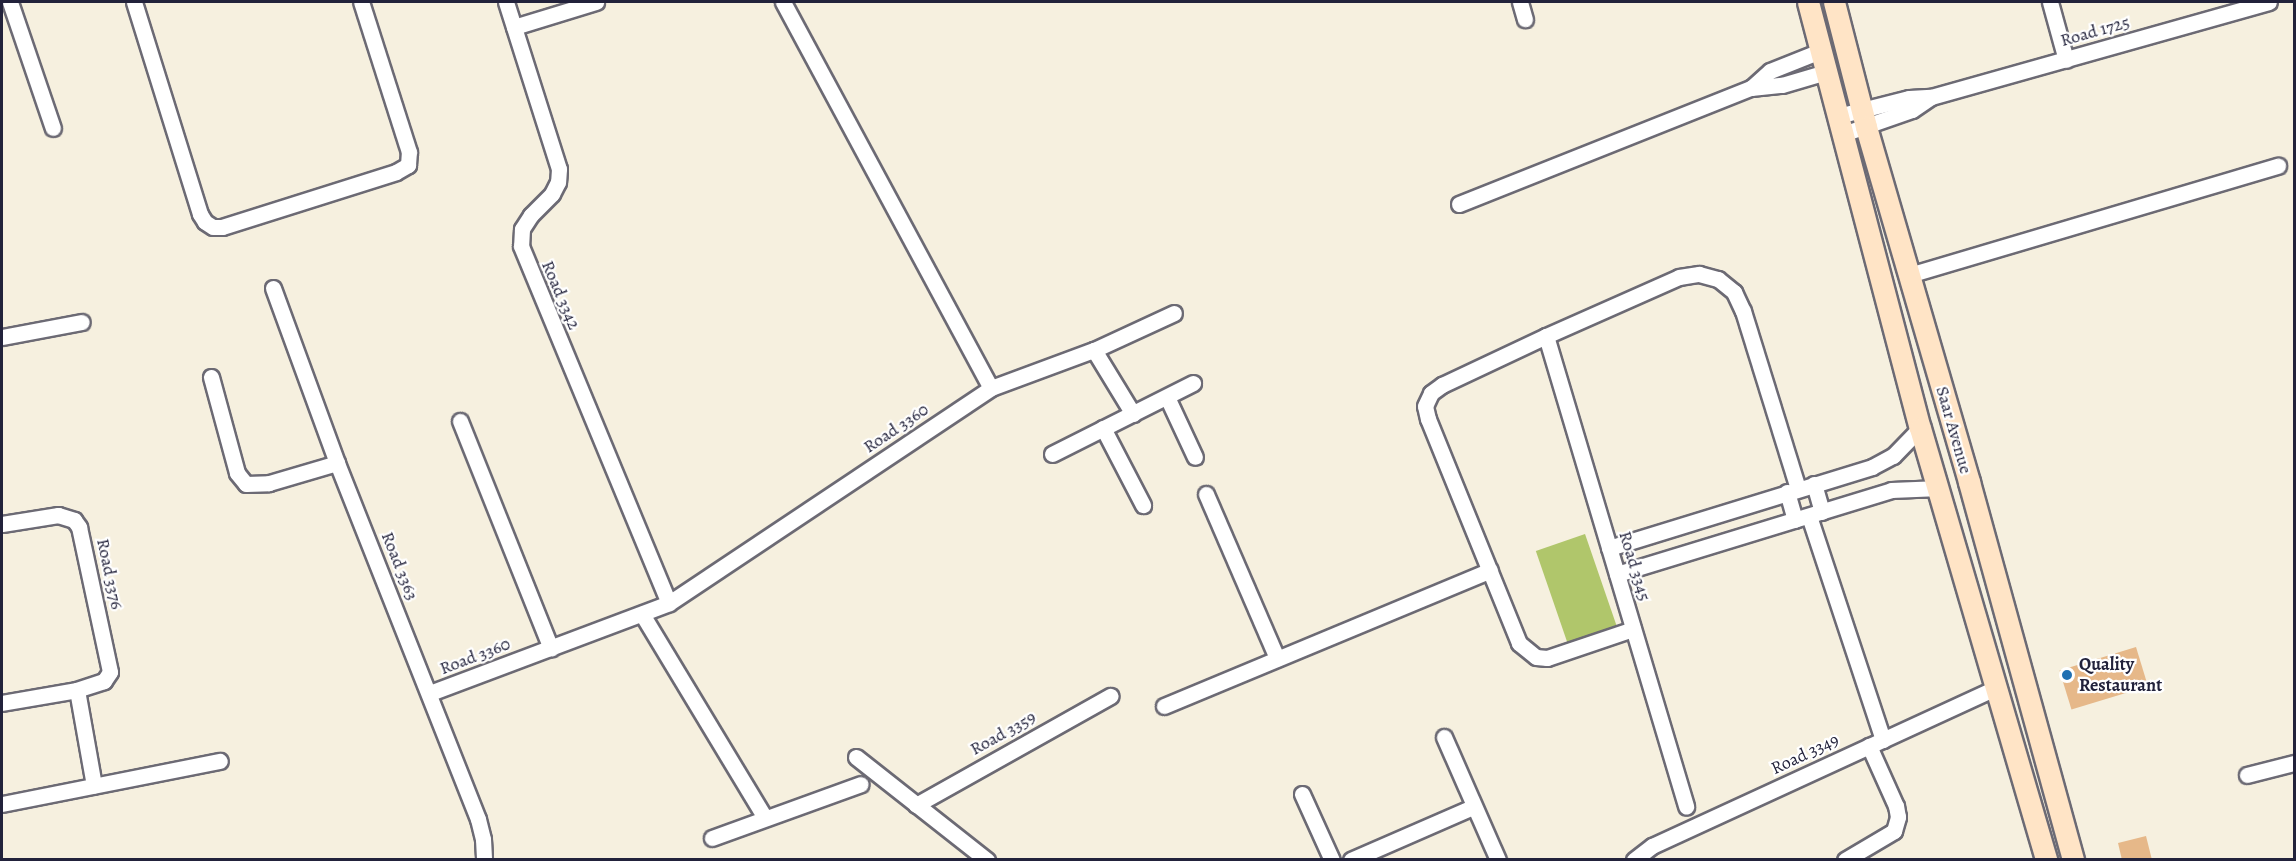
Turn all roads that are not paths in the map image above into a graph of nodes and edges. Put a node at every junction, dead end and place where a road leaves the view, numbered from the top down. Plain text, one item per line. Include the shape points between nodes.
1 (10, 2) edge
2 (134, 2) edge
3 (361, 2) edge
4 (506, 2) edge
5 (596, 2) edge
6 (783, 2) edge
7 (1520, 2) edge
8 (1808, 2) edge
9 (1834, 2) edge
10 (2050, 2) edge
11 (2269, 2) edge
12 (1526, 19) dead end
13 (514, 27) junction
14 (1820, 51) junction
15 (2066, 60) junction
16 (1826, 72) junction
17 (1751, 88) junction
18 (1864, 118) junction
19 (1840, 125) junction
20 (53, 128) dead end
21 (2278, 166) dead end
22 (1459, 204) dead end
23 (1909, 275) junction
24 (273, 288) dead end
25 (1174, 313) dead end
26 (82, 322) dead end
27 (1546, 336) junction
28 (2, 337) edge
29 (1094, 350) junction
30 (211, 377) dead end
31 (1193, 384) dead end
32 (991, 388) junction
33 (1167, 397) junction
34 (1133, 414) junction
35 (460, 421) dead end
36 (1103, 428) junction
37 (1920, 428) junction
38 (1052, 454) dead end
39 (1195, 457) dead end
40 (337, 463) junction
41 (1814, 484) junction
42 (1940, 488) junction
43 (1792, 490) junction
44 (1206, 494) dead end
45 (1143, 505) dead end
46 (1808, 516) junction
47 (2, 524) edge
48 (1609, 548) junction
49 (1490, 570) junction
50 (1617, 574) junction
51 (669, 603) junction
52 (642, 614) junction
53 (1633, 629) junction
54 (551, 648) junction
55 (1277, 658) junction
56 (1995, 688) junction
57 (77, 690) junction
58 (430, 693) junction
59 (1110, 696) dead end
60 (2, 703) edge
61 (1164, 706) dead end
62 (1444, 737) dead end
63 (1876, 743) junction
64 (856, 757) dead end
65 (220, 761) dead end
66 (2295, 762) edge
67 (2247, 775) dead end
68 (861, 784) dead end
69 (94, 785) junction
70 (1302, 794) dead end
71 (2, 804) edge
72 (916, 805) junction
73 (1473, 807) junction
74 (1686, 807) dead end
75 (765, 818) junction
76 (712, 838) dead end
77 (484, 860) edge
78 (987, 860) edge
79 (1332, 860) edge
80 (1351, 860) edge
81 (1498, 860) edge
82 (1634, 860) edge
83 (1845, 860) edge
84 (2046, 860) edge
85 (2073, 860) edge

1 - 20 street
2 - 3 street via 201,214 213,227 222,227 408,165 409,152
4 - 13 street, Road 3342
5 - 13 street
6 - 32 street
7 - 12 street
8 - 14 street, Saar Avenue
9 - 18 street, Saar Avenue
10 - 15 street
11 - 15 street, Road 1725
13 - 51 street, Road 3342 via 558,169 558,182 522,229 520,246
14 - 16 street, Saar Avenue
14 - 17 street via 1770,71
15 - 18 street, Road 1725 via 1931,97 1909,98
16 - 17 street via 1782,85
16 - 19 street, Saar Avenue
17 - 22 street
18 - 19 street, Road 1725
18 - 23 street, Saar Avenue
19 - 37 street, Saar Avenue
21 - 23 street
23 - 85 street, Saar Avenue
24 - 40 street, Road 3363
25 - 29 street, Road 3360
26 - 28 street
27 - 43 street via 1679,277 1699,274 1718,279 1734,292 1743,311
27 - 48 street, Road 3345
27 - 49 street via 1442,385 1431,393 1425,406
29 - 32 street, Road 3360
29 - 34 street
30 - 40 street via 237,473 246,484 269,483
31 - 33 street
32 - 51 street, Road 3360
33 - 34 street
33 - 39 street
34 - 36 street
35 - 54 street
36 - 38 street
36 - 45 street
37 - 41 street via 1880,464
37 - 42 street, Saar Avenue
40 - 58 street, Road 3363
41 - 43 street
41 - 46 street
42 - 46 street via 1899,489
42 - 56 street, Saar Avenue
43 - 46 street
43 - 48 street
44 - 55 street
46 - 50 street
46 - 63 street
47 - 57 street, Road 3376 via 58,514 74,520 79,527 110,672 104,681
48 - 50 street, Road 3345
49 - 53 street via 1519,643 1536,657 1558,656
49 - 55 street
50 - 53 street, Road 3345
51 - 52 street, Road 3360
52 - 54 street, Road 3360
52 - 75 street
53 - 74 street, Road 3345
54 - 58 street, Road 3360
55 - 61 street
56 - 63 street, Road 3349
56 - 84 street, Saar Avenue
57 - 60 street, Road 3376
57 - 69 street
58 - 77 street, Road 3363 via 478,819
59 - 72 street, Road 3359
62 - 73 street
63 - 82 street, Road 3349 via 1652,846
63 - 83 street via 1898,817 1894,831
64 - 72 street
65 - 69 street
66 - 67 street
68 - 75 street
69 - 71 street
70 - 79 street
72 - 78 street
73 - 80 street
73 - 81 street
75 - 76 street

